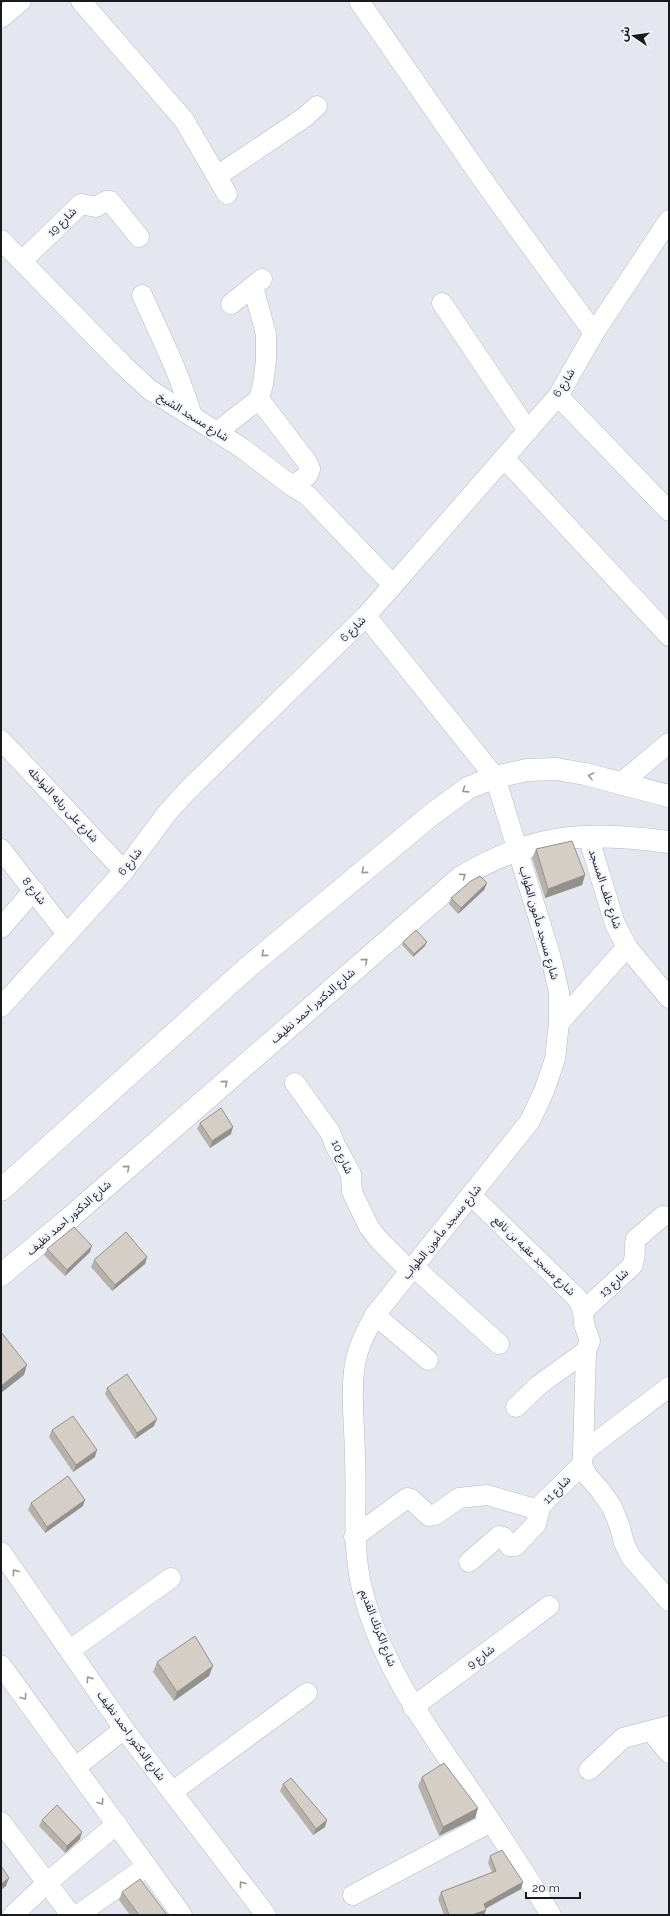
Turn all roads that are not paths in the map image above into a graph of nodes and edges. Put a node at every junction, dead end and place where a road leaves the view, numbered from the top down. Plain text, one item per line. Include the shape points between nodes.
1 (21, 1) edge
2 (81, 1) edge
3 (360, 1) edge
4 (1, 18) edge
5 (317, 106) dead end
6 (216, 176) junction
7 (227, 194) dead end
8 (669, 220) edge
9 (139, 237) dead end
10 (1, 240) edge
11 (22, 261) junction
12 (142, 295) dead end
13 (442, 303) dead end
14 (230, 304) dead end
15 (594, 333) junction
16 (558, 396) junction
17 (259, 399) junction
18 (192, 416) junction
19 (528, 430) junction
20 (217, 432) junction
21 (504, 458) junction
22 (292, 486) junction
23 (669, 511) edge
24 (393, 585) junction
25 (366, 616) junction
26 (669, 636) edge
27 (1, 740) edge
28 (669, 744) edge
29 (495, 777) junction
30 (621, 783) junction
31 (669, 796) edge
32 (588, 836) junction
33 (669, 842) edge
34 (517, 848) junction
35 (1, 849) edge
36 (124, 871) junction
37 (34, 890) junction
38 (1, 928) edge
39 (66, 933) junction
40 (627, 947) junction
41 (669, 998) edge
42 (1, 1007) edge
43 (559, 1024) junction
44 (295, 1084) dead end
45 (1, 1190) edge
46 (472, 1196) junction
47 (663, 1216) dead end
48 (412, 1269) junction
49 (1, 1275) edge
50 (583, 1311) junction
51 (375, 1315) junction
52 (499, 1344) dead end
53 (586, 1351) junction
54 (428, 1360) dead end
55 (669, 1387) edge
56 (516, 1407) dead end
57 (582, 1459) junction
58 (539, 1510) junction
59 (354, 1537) junction
60 (1, 1552) edge
61 (469, 1562) dead end
62 (171, 1578) dead end
63 (669, 1601) edge
64 (549, 1606) dead end
65 (70, 1650) junction
66 (1, 1665) edge
67 (307, 1693) dead end
68 (413, 1707) junction
69 (660, 1728) edge
70 (124, 1729) junction
71 (669, 1753) edge
72 (76, 1767) junction
73 (589, 1770) dead end
74 (172, 1792) junction
75 (1, 1822) edge
76 (491, 1822) junction
77 (117, 1824) junction
78 (147, 1866) junction
79 (48, 1882) junction
80 (353, 1895) dead end
81 (13, 1915) edge
82 (71, 1915) edge
83 (78, 1915) edge
84 (182, 1915) edge
85 (266, 1915) edge
86 (552, 1915) edge

1 - 4 street
2 - 6 street via 184,120
3 - 15 street via 485,183
5 - 6 street via 305,117
6 - 7 street
8 - 15 street, شارع 6
9 - 11 street, شارع 19 via 110,201 96,207 81,204
10 - 11 street, شارع مسجد الشيخ
11 - 18 street, شارع مسجد الشيخ via 150,390
12 - 18 street via 174,363
13 - 19 street
14 - 17 street via 257,283 266,334 266,360
15 - 16 street, شارع 6
16 - 19 street, شارع 6
16 - 23 street
17 - 20 street
17 - 22 street via 310,469 307,476
18 - 20 street, شارع مسجد الشيخ
19 - 21 street, شارع 6
20 - 22 street, شارع مسجد الشيخ
21 - 24 street, شارع 6
21 - 26 street
22 - 24 street, شارع مسجد الشيخ via 316,503
24 - 25 street, شارع 6
25 - 29 street, شارع مسجد مأمون الطواب
25 - 36 street, شارع 6 via 188,790 167,813
27 - 36 street, شارع على ربابه النواخله
28 - 30 street
30 -> 29 main road via 556,769 527,770
29 - 34 street, شارع مسجد مأمون الطواب
29 -> 45 main road via 468,788 432,815 247,968
30 - 31 main road
32 - 33 main road, شارع الدكتور احمد نظيف
32 - 34 main road, شارع الدكتور احمد نظيف via 552,839
32 - 40 street, شارع خلف المسجد via 615,924
34 - 43 street, شارع مسجد مأمون الطواب via 551,958 559,992
49 -> 34 main road, شارع الدكتور احمد نظيف via 461,877 488,860
35 - 37 street, شارع 8
36 - 39 street, شارع 6
37 - 38 street
37 - 39 street, شارع 8
39 - 42 street, شارع 6
40 - 41 street, شارع خلف المسجد
40 - 43 street
43 - 46 street, شارع مسجد مأمون الطواب via 555,1059 530,1121
44 - 48 street, شارع 10 via 330,1132 351,1174 352,1192 369,1227 379,1240
46 - 48 street, شارع مسجد مأمون الطواب
46 - 50 street, شارع مسجد عقبه بن نافع via 578,1299
47 - 50 street, شارع 13 via 636,1239 635,1261 632,1266
48 - 51 street, شارع مسجد مأمون الطواب
48 - 52 street, شارع 10
50 - 53 street, شارع مسجد عقبه بن نافع via 590,1341
51 - 54 street
51 - 59 street, شارع الكرنك القديم via 363,1338 356,1363 353,1389 356,1488
53 - 56 street via 539,1385
53 - 57 street, شارع مسجد عقبه بن نافع
55 - 57 street, شارع 11 via 590,1446
57 - 58 street, شارع 11
57 - 63 street via 586,1474 612,1507 631,1557
58 - 59 street via 487,1495 460,1498 435,1515 429,1516 407,1498
58 - 61 street, شارع 11 via 533,1529 515,1546 510,1546 499,1536
59 - 68 street, شارع الكرنك القديم via 361,1585 374,1625 390,1664
65 -> 60 street, شارع الدكتور احمد نظيف
62 - 65 street
64 - 68 street, شارع 9
70 -> 65 street, شارع الدكتور احمد نظيف
66 -> 72 street
67 - 74 street
68 - 76 street, شارع الكرنك القديم
69 - 71 street
69 - 73 street via 623,1738
70 - 72 street
70 - 74 street, شارع الدكتور احمد نظيف
72 -> 77 street
85 -> 74 street, شارع الدكتور احمد نظيف
75 - 79 street
76 - 80 street
76 - 86 street, شارع الكرنك القديم
77 - 78 street
77 - 79 street
78 - 83 street
78 - 84 street
79 - 81 street
79 - 82 street

